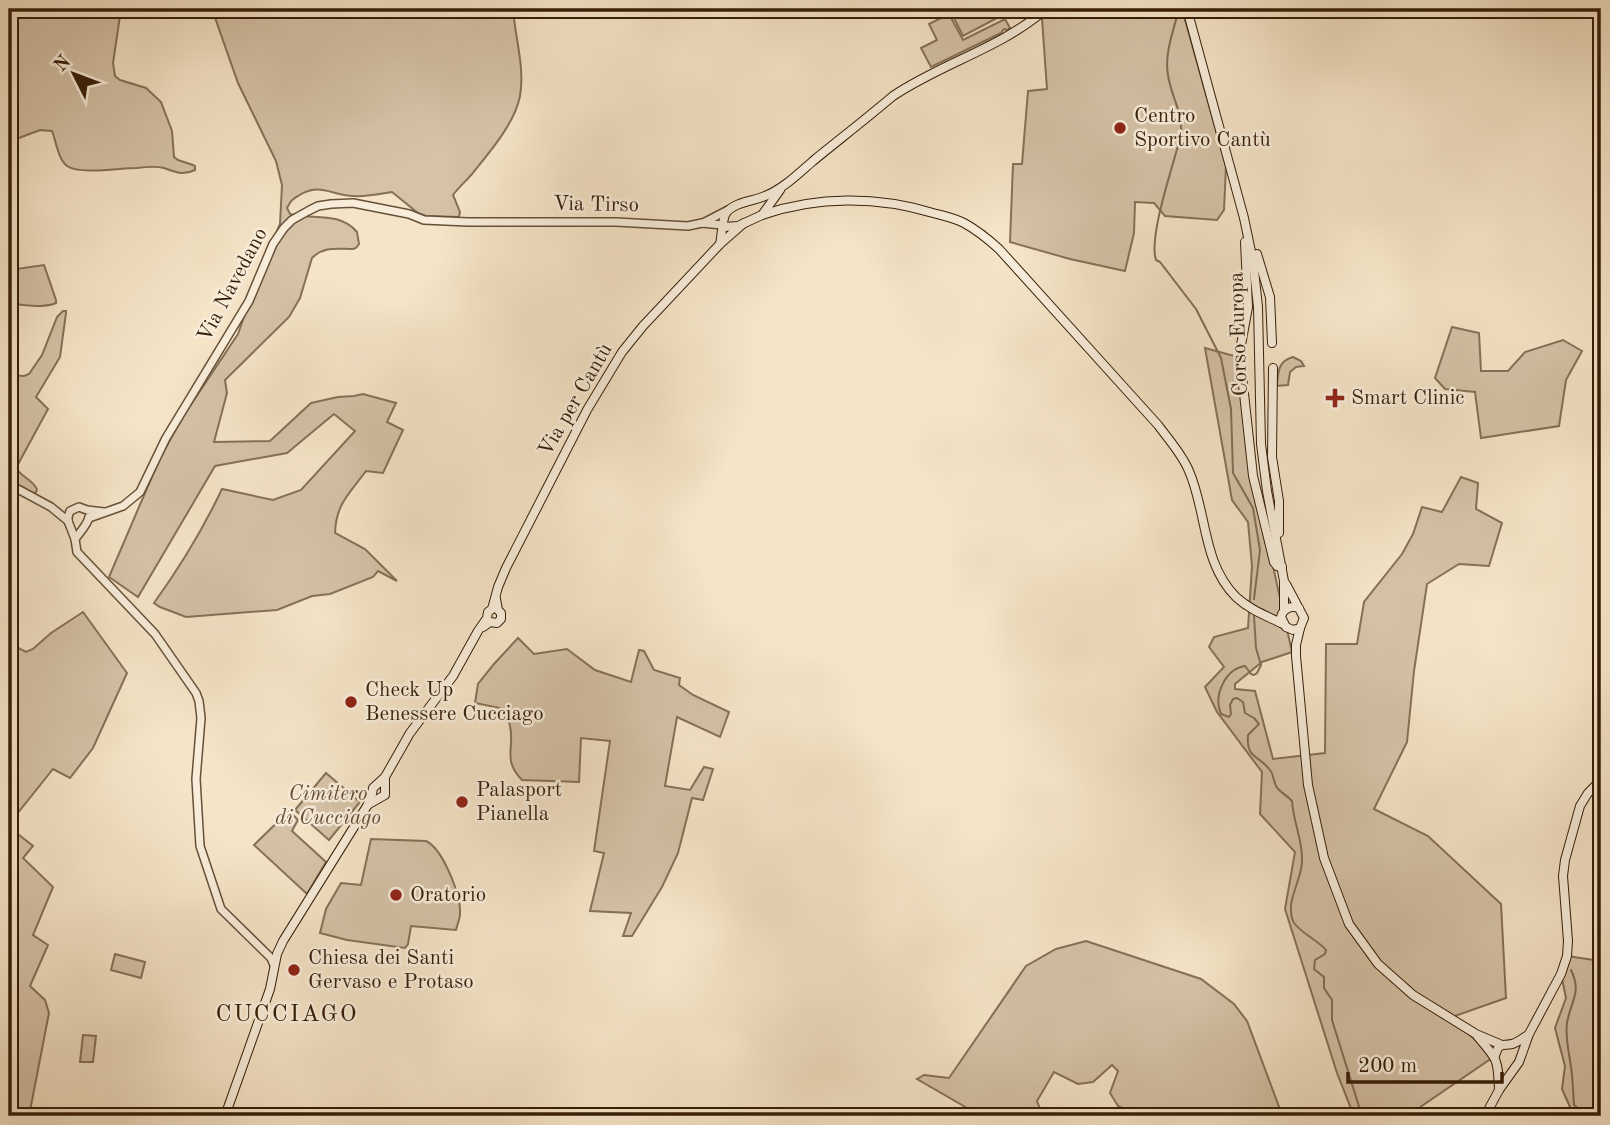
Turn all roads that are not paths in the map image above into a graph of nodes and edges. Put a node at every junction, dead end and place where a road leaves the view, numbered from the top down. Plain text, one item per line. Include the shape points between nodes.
1 (1046, 9) edge
2 (1187, 9) edge
3 (768, 202) junction
4 (784, 208) junction
5 (728, 210) junction
6 (762, 215) junction
7 (1244, 218) junction
8 (468, 222) joint
9 (702, 223) junction
10 (744, 223) junction
11 (723, 226) junction
12 (720, 244) junction
13 (1266, 259) dead end
14 (1262, 271) junction
15 (1272, 343) dead end
16 (1241, 345) dead end
17 (1241, 366) dead end
18 (1273, 368) dead end
19 (9, 482) edge
20 (51, 507) junction
21 (70, 511) junction
22 (88, 514) junction
23 (70, 524) junction
24 (82, 528) junction
25 (75, 539) junction
26 (1278, 550) junction
27 (1282, 567) junction
28 (1284, 581) junction
29 (1299, 608) junction
30 (495, 609) junction
31 (1283, 612) junction
32 (1268, 616) junction
33 (488, 620) junction
34 (1284, 626) junction
35 (1300, 628) junction
36 (1296, 656) junction
37 (1601, 780) edge
38 (280, 948) junction
39 (261, 949) junction
40 (274, 965) junction
41 (1476, 1034) junction
42 (1529, 1034) junction
43 (1512, 1044) junction
44 (1502, 1045) junction
45 (1520, 1055) junction
46 (1497, 1060) junction
47 (1515, 1066) junction
48 (1499, 1090) junction
49 (225, 1116) edge
50 (1485, 1116) edge

1 - 3 main road via 1015,32 899,91
2 - 7 main road, Corso Europa
3 - 4 main road
3 - 5 main road
3 - 6 main road
4 - 6 main road
4 - 32 main road via 830,200 893,203 954,219 999,249 1158,425 1188,469 1213,562 1225,583 1249,607
5 - 9 street
5 - 11 main road
6 - 10 main road
7 - 14 main road
7 - 16 main road via 1248,307
7 - 26 main road, Corso Europa via 1254,261 1259,323 1261,444
8 - 9 street, Via Tirso
8 - 22 street, Via Navedano via 424,220 342,203 318,206 292,220 273,244 249,301 166,438 140,492 123,506
9 - 11 street, Via Tirso
10 - 11 main road
10 - 12 main road, Via per Cantù
11 - 12 main road
12 - 30 main road, Via per Cantù via 643,326 611,368 506,568
13 - 14 main road
14 - 15 main road via 1270,297
17 - 27 main road via 1253,476 1274,562
18 - 26 main road
19 - 20 street
20 - 21 street
20 - 23 street
21 - 22 street via 79,506
21 - 23 street
22 - 24 street
23 - 24 street
23 - 25 street
24 - 25 street
25 - 39 street via 79,555 155,634 196,693 201,718 196,779 200,846 221,909
26 - 27 main road, Corso Europa
27 - 28 main road, Corso Europa
28 - 29 main road, Corso Europa
28 - 31 main road, Corso Europa
29 - 31 main road
29 - 35 main road, Corso Europa via 1304,614
30 - 33 main road via 488,612
30 - 33 main road via 502,617 495,624
31 - 32 main road
31 - 34 main road, Corso Europa
32 - 34 main road
33 - 38 main road via 410,733 381,786 373,789 375,796
34 - 35 main road
34 - 36 main road, Corso Europa
35 - 36 main road, Corso Europa
36 - 41 main road, Corso Europa via 1308,785 1324,858 1349,924 1378,964 1412,995
37 - 42 main road via 1580,806 1565,860 1567,956
38 - 39 street via 271,952
38 - 40 main road
39 - 40 street
40 - 49 main road via 270,989
41 - 44 main road, Corso Europa
41 - 46 main road
42 - 43 main road
42 - 45 main road
43 - 44 main road
43 - 45 main road
44 - 46 main road
45 - 47 main road
46 - 47 main road via 1504,1068
46 - 48 main road
47 - 48 main road
48 - 50 main road

